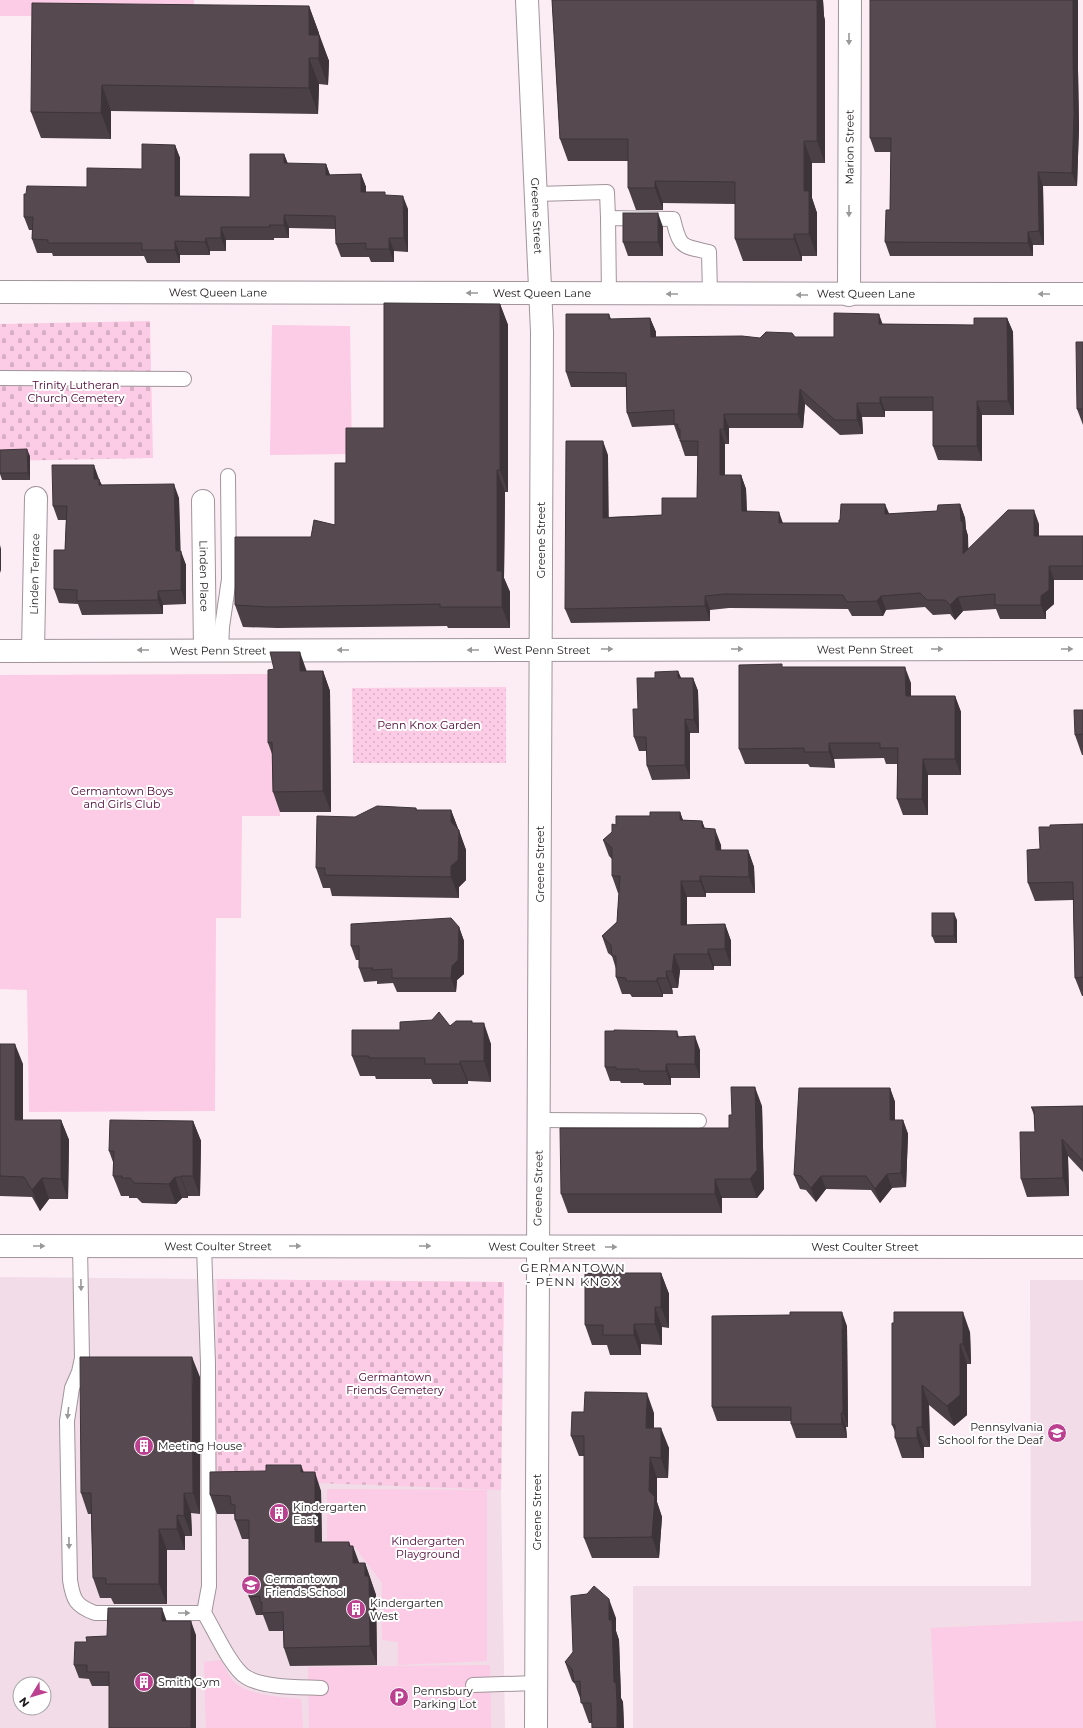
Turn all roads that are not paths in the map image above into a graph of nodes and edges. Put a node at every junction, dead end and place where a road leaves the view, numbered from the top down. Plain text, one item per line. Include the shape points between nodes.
1 (527, 0) edge
2 (850, 0) edge
3 (536, 194) junction
4 (608, 218) junction
5 (0, 292) edge
6 (541, 294) junction
7 (609, 294) junction
8 (710, 294) junction
9 (1083, 294) edge
10 (849, 295) junction
11 (0, 378) edge
12 (184, 379) dead end
13 (228, 476) dead end
14 (36, 498) dead end
15 (203, 501) dead end
16 (540, 649) junction
17 (1083, 649) edge
18 (0, 650) edge
19 (33, 650) junction
20 (213, 650) junction
21 (539, 1120) junction
22 (699, 1121) dead end
23 (0, 1246) edge
24 (80, 1246) junction
25 (204, 1246) junction
26 (538, 1247) junction
27 (1083, 1247) edge
28 (204, 1613) junction
29 (536, 1683) junction
30 (473, 1685) dead end
31 (321, 1688) dead end
32 (536, 1728) edge

1 - 3 street, Greene Street
2 -> 10 street, Marion Street
3 - 4 lane via 607,192
3 - 6 street, Greene Street
4 - 7 lane
4 - 8 lane via 673,219 678,239 685,246 709,252
6 -> 5 street, West Queen Lane
6 - 7 street, West Queen Lane
6 - 16 street, Greene Street
8 -> 7 street, West Queen Lane
10 -> 8 street, West Queen Lane
9 -> 10 street, West Queen Lane
11 - 12 lane
13 - 20 lane via 229,579 222,627
14 - 19 street, Linden Terrace
15 - 20 street, Linden Place
16 -> 17 street, West Penn Street
16 -> 20 street, West Penn Street
16 - 21 street, Greene Street
18 - 19 street, West Penn Street
20 -> 19 street, West Penn Street
21 - 22 lane
21 - 26 street, Greene Street
23 -> 24 street, West Coulter Street
24 - 25 street, West Coulter Street
24 -> 28 lane via 82,1358 72,1388 68,1421 72,1594 84,1609 95,1613
25 -> 26 street, West Coulter Street
25 - 28 lane via 208,1364 209,1586
26 -> 27 street, West Coulter Street
26 - 29 street, Greene Street
28 - 31 lane via 236,1668 246,1677 281,1686
29 - 30 lane
29 - 32 street, Greene Street

